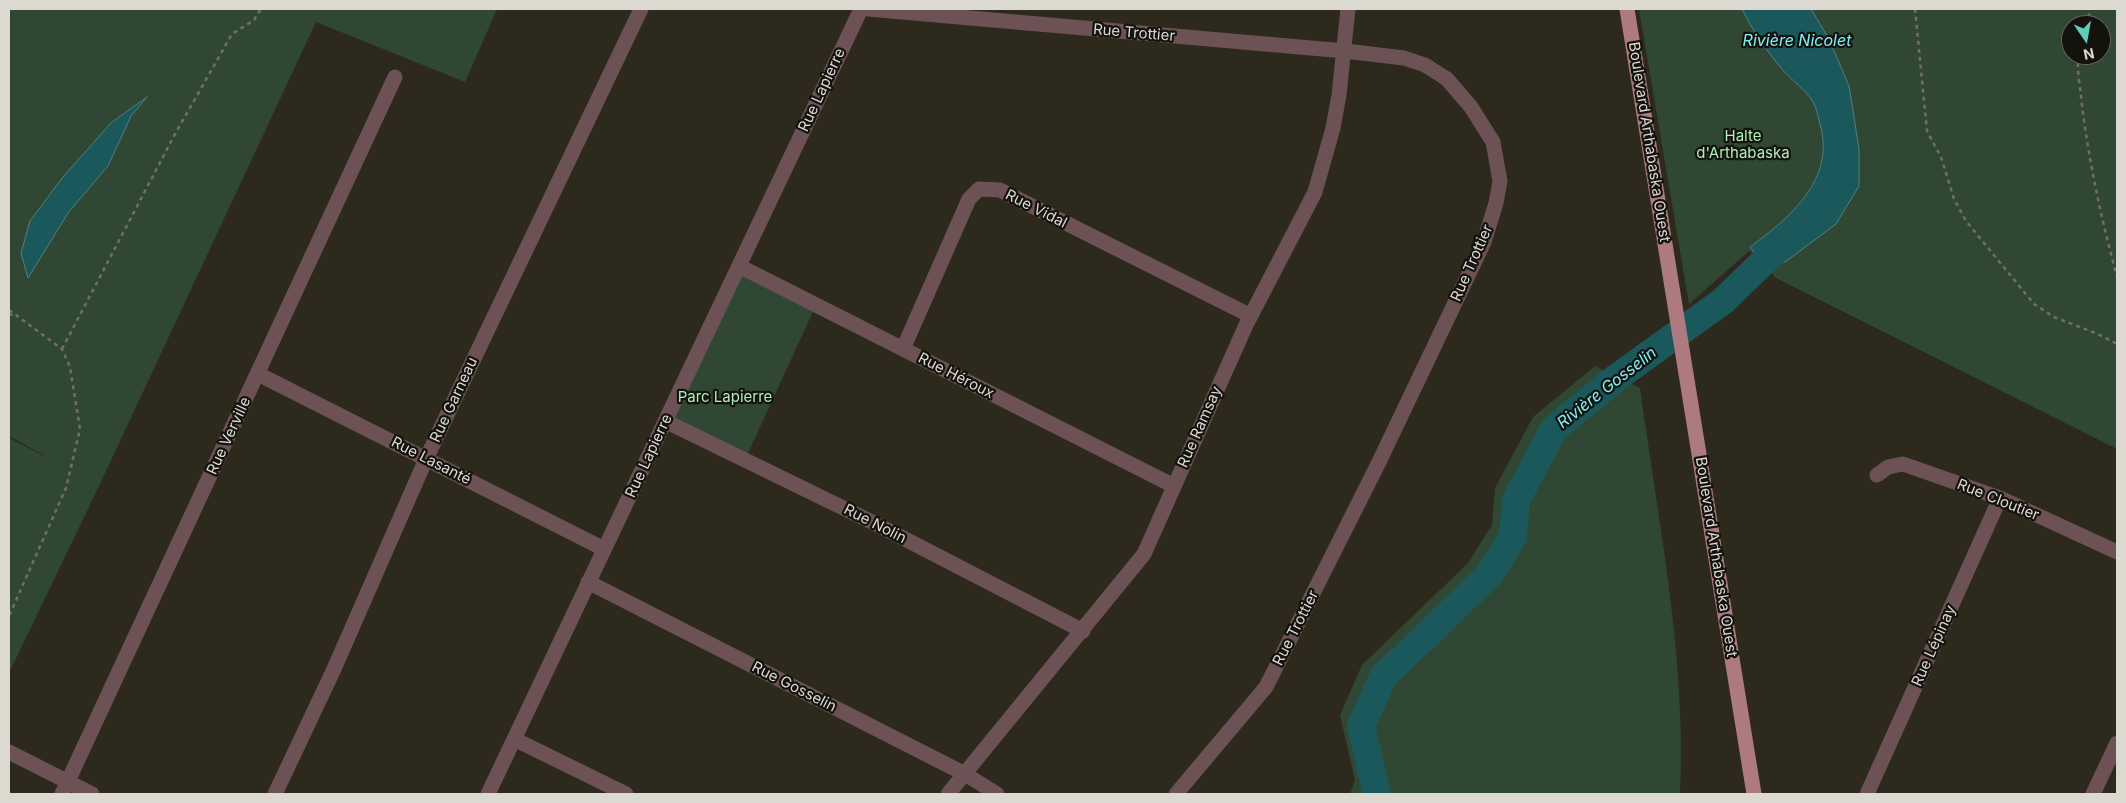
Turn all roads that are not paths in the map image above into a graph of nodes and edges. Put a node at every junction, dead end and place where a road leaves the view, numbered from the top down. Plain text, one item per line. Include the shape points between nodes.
1 (640, 9) edge
2 (861, 9) edge
3 (868, 9) edge
4 (1348, 9) edge
5 (1627, 9) edge
6 (1345, 51) junction
7 (396, 77) dead end
8 (739, 266) junction
9 (1251, 316) junction
10 (903, 349) junction
11 (258, 374) junction
12 (665, 421) junction
13 (426, 459) junction
14 (1877, 475) dead end
15 (1174, 486) junction
16 (2000, 498) junction
17 (604, 549) junction
18 (2117, 552) edge
19 (588, 582) junction
20 (1083, 631) junction
21 (1743, 736) junction
22 (514, 739) junction
23 (2117, 743) edge
24 (9, 752) edge
25 (965, 774) junction
26 (65, 788) edge
27 (92, 794) edge
28 (275, 794) edge
29 (488, 794) edge
30 (626, 794) edge
31 (948, 794) edge
32 (997, 794) edge
33 (1176, 794) edge
34 (1746, 794) edge
35 (1754, 794) edge
36 (1867, 794) edge
37 (2093, 794) edge

1 - 13 street, Rue Garneau
2 - 8 street, Rue Lapierre
3 - 6 street, Rue Trottier
4 - 6 street, Rue Ramsay
5 - 21 main road, Boulevard Arthabaska Ouest
6 - 9 street, Rue Ramsay via 1333,128 1314,192
6 - 33 street, Rue Trottier via 1404,58 1425,65 1447,79 1471,107 1493,142 1500,181 1496,203 1488,231 1459,295 1266,687
7 - 11 street, Rue Verville
8 - 10 street, Rue Héroux
8 - 12 street, Rue Lapierre
9 - 10 street, Rue Vidal via 1000,190 979,189 969,199
9 - 15 street, Rue Ramsay
10 - 15 street, Rue Héroux
11 - 13 street, Rue Lasanté
11 - 26 street, Rue Verville
12 - 17 street, Rue Lapierre
12 - 20 street, Rue Nolin via 874,523
13 - 17 street, Rue Lasanté
13 - 28 street, Rue Garneau
14 - 16 street, Rue Cloutier via 1888,467 1903,464
15 - 20 street, Rue Ramsay via 1144,554
16 - 18 street, Rue Cloutier
16 - 36 street, Rue Lépinay
17 - 19 street, Rue Lapierre
19 - 22 street, Rue Lapierre
19 - 25 street, Rue Gosselin
20 - 25 street, Rue Ramsay
21 - 34 main road, Boulevard Arthabaska Ouest
21 - 35 main road, Boulevard Arthabaska Ouest
22 - 29 street, Rue Lapierre
22 - 30 street
23 - 37 street
24 - 26 street
25 - 31 street, Rue Ramsay
25 - 32 street, Rue Gosselin
26 - 27 street

